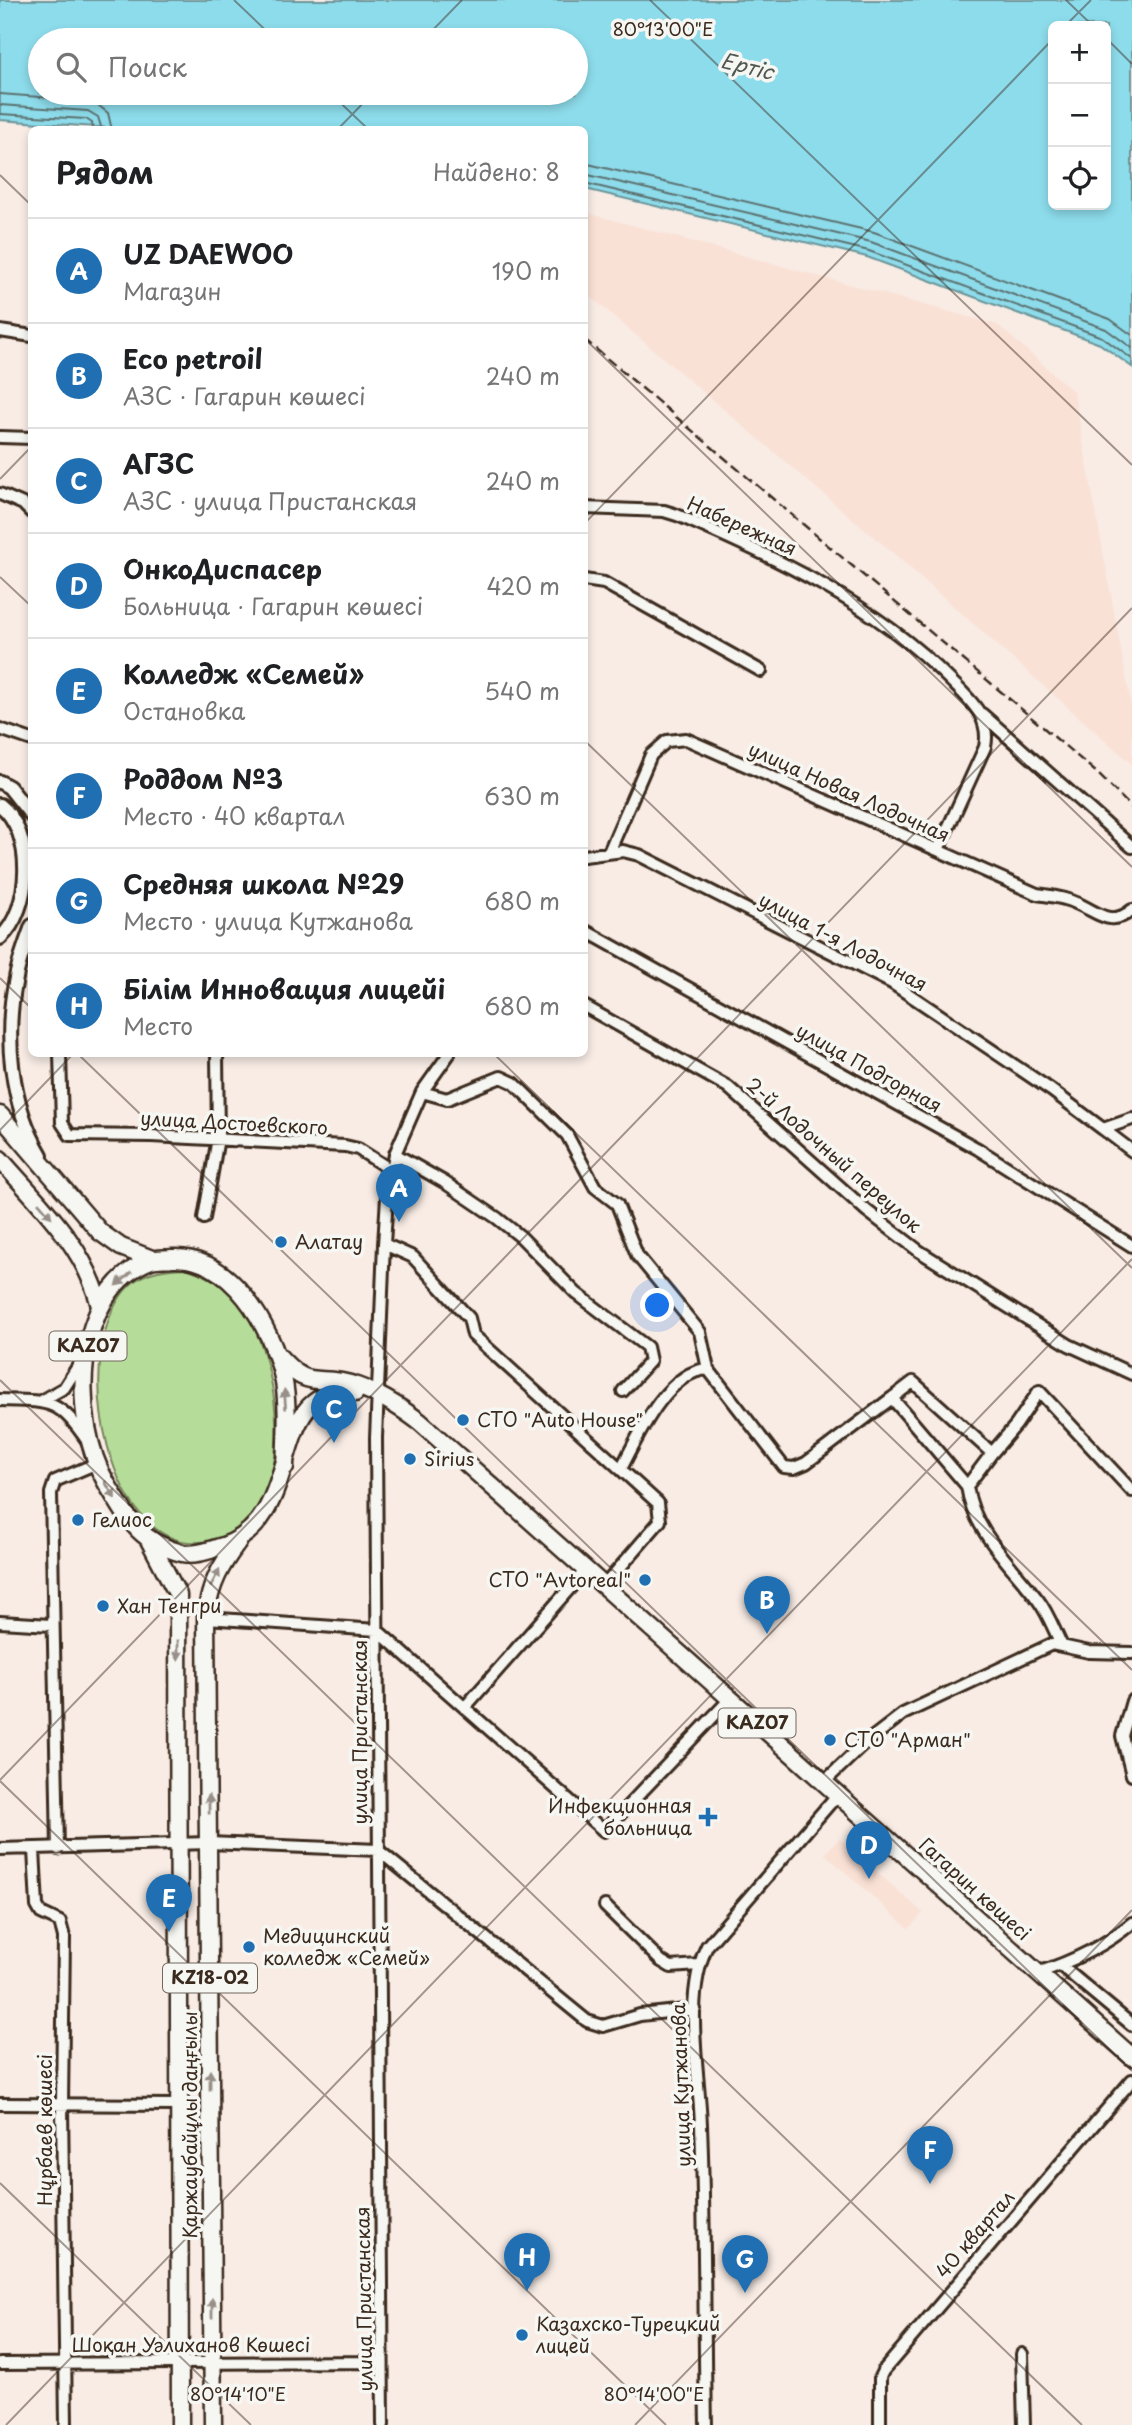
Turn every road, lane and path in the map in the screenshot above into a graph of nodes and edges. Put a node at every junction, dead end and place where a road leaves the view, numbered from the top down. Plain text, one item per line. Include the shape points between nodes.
1 (0, 331) edge
2 (28, 334) edge
3 (0, 437) edge
4 (28, 438) edge
5 (0, 494) edge
6 (588, 508) edge
7 (28, 510) edge
8 (588, 581) edge
9 (761, 671) dead end
10 (982, 714) junction
11 (0, 729) edge
12 (28, 739) edge
13 (0, 782) edge
14 (0, 805) edge
15 (28, 811) edge
16 (1132, 847) edge
17 (938, 850) junction
18 (609, 852) junction
19 (588, 855) edge
20 (1132, 910) edge
21 (588, 932) edge
22 (3, 935) edge
23 (28, 938) edge
24 (588, 1008) edge
25 (61, 1057) edge
26 (217, 1057) edge
27 (447, 1057) edge
28 (422, 1092) junction
29 (0, 1115) edge
30 (1132, 1119) edge
31 (1102, 1129) junction
32 (218, 1138) junction
33 (1132, 1151) edge
34 (395, 1154) junction
35 (0, 1159) edge
36 (391, 1170) junction
37 (65, 1194) junction
38 (204, 1219) dead end
39 (384, 1244) junction
40 (1132, 1246) edge
41 (152, 1259) junction
42 (100, 1306) junction
43 (88, 1347) junction
44 (274, 1350) junction
45 (708, 1369) junction
46 (1132, 1374) edge
47 (623, 1391) dead end
48 (378, 1396) junction
49 (892, 1398) junction
50 (0, 1400) edge
51 (41, 1401) junction
52 (89, 1444) junction
53 (992, 1453) junction
54 (95, 1464) junction
55 (285, 1467) junction
56 (621, 1469) junction
57 (967, 1486) junction
58 (1132, 1491) edge
59 (149, 1540) junction
60 (239, 1541) junction
61 (585, 1571) junction
62 (604, 1587) junction
63 (206, 1618) junction
64 (0, 1622) edge
65 (51, 1625) junction
66 (377, 1630) junction
67 (1061, 1644) junction
68 (1132, 1653) edge
69 (730, 1699) junction
70 (1132, 1701) edge
71 (466, 1706) junction
72 (1132, 1775) edge
73 (824, 1782) junction
74 (838, 1794) junction
75 (209, 1843) junction
76 (178, 1846) junction
77 (58, 1849) junction
78 (0, 1850) edge
79 (34, 1850) junction
80 (378, 1850) junction
81 (605, 1906) dead end
82 (1132, 1923) edge
83 (698, 1965) junction
84 (1060, 1965) junction
85 (1037, 1973) junction
86 (695, 2009) junction
87 (1132, 2025) edge
88 (1132, 2057) edge
89 (1132, 2080) edge
90 (0, 2104) edge
91 (62, 2105) junction
92 (179, 2105) junction
93 (1022, 2354) dead end
94 (212, 2362) junction
95 (382, 2362) junction
96 (64, 2363) junction
97 (0, 2364) edge
98 (179, 2364) junction
99 (66, 2425) edge
100 (180, 2425) edge
101 (213, 2425) edge
102 (383, 2425) edge
103 (706, 2425) edge
104 (880, 2425) edge
105 (1024, 2425) edge

1 - 2 street
3 - 4 street
5 - 7 street
6 - 10 street, Набережная via 664,511 770,554 897,631
8 - 9 street via 604,583
10 - 16 street, Набережная
10 - 17 street via 985,747
11 - 12 street
13 - 15 main road
14 - 22 main road via 8,811 21,838 27,862 23,895
17 - 18 street, улица Новая Лодочная via 676,738 651,755
17 - 20 street, улица Новая Лодочная via 1037,894 1079,904 1099,916 1120,918
18 - 19 street, улица 1-я Лодочная
18 - 31 street, улица 1-я Лодочная via 639,855 891,984
21 - 40 street, улица Подгорная via 978,1149
23 - 37 main road via 16,976 11,1015 13,1082 31,1138
24 - 46 street, 2-й Лодочный переулок via 728,1087 867,1212 919,1251 1069,1345
25 - 32 street, улица Достоевского via 62,1123 69,1135
26 - 32 street
27 - 28 street, улица Пристанская
28 - 34 street, улица Пристанская
28 - 45 street via 447,1099 501,1077 523,1092 567,1135 595,1187 617,1204 637,1255 700,1332
29 - 37 highway, KAZ07
30 - 31 street
31 - 33 street, улица 1-я Лодочная
32 - 36 street, улица Достоевского via 345,1146
32 - 38 street
34 - 36 street, улица Пристанская
34 - 47 street via 497,1218 576,1293 647,1347 650,1361
35 -> 42 highway, KAZ07 via 75,1245
36 - 39 street, улица Пристанская
37 - 41 highway, KAZ07 via 100,1232 121,1247
39 - 48 street, улица Пристанская
39 - 56 street via 413,1257 469,1318 473,1335
41 -> 42 highway, KAZ07 via 122,1278
41 - 44 highway, KAZ07 via 187,1258 223,1273 251,1305
42 - 43 highway, KAZ07
43 - 51 street via 64,1388
43 - 52 highway, KAZ07 via 82,1393
44 - 48 highway, KAZ07 via 301,1377 348,1383
55 -> 44 highway, KAZ07 via 283,1378
45 - 49 street via 785,1467 806,1463
45 - 56 street via 686,1374 649,1415
48 - 55 highway, KAZ07 via 349,1392 314,1401 298,1418
48 - 61 highway, Гагарин көшесі / KAZ07 via 420,1422
48 - 66 street, улица Пристанская
49 - 53 street via 913,1382
49 - 57 street
50 - 51 street
51 - 52 street via 68,1414
52 - 54 highway, KAZ07
53 - 57 street
53 - 58 street via 1038,1391
54 -> 59 highway, KAZ07 via 131,1525
54 - 65 street via 55,1481 51,1493
55 - 60 highway, KAZ07 via 261,1522
56 - 62 street via 658,1503 662,1515
57 - 67 street via 978,1523 1041,1604
59 - 60 highway, KAZ07 via 183,1553 202,1553
59 -> 76 highway, Қаржаубайұлы даңғылы / KZ18-02 via 178,1595
63 -> 60 highway, Қаржаубайұлы даңғылы / KZ18-02 via 210,1589
61 - 62 highway, Гагарин көшесі / KAZ07
61 - 71 street
62 - 69 highway, Гагарин көшесі / KAZ07
63 - 66 street
75 -> 63 highway, Қаржаубайұлы даңғылы / KZ18-02
64 - 65 street
65 - 77 street
66 - 71 street
66 - 80 street, улица Пристанская
67 - 68 street via 1089,1652
67 - 73 street via 1052,1644 903,1714
69 - 71 street via 604,1831
69 - 73 highway, Гагарин көшесі / KAZ07
70 - 72 street via 1122,1736
73 - 74 highway, Гагарин көшесі / KAZ07
74 - 83 street, улица Кутжанова via 707,1946
74 - 85 highway, Гагарин көшесі / KAZ07
75 - 76 street
75 - 80 street
94 -> 75 highway, Қаржаубайұлы даңғылы / KZ18-02
76 - 77 street
76 - 92 highway, Қаржаубайұлы даңғылы / KZ18-02
77 - 79 street
78 - 79 street
79 - 91 street, Нұрбаев көшесі via 37,1906 63,1927
80 - 86 street via 587,2021 603,2026 640,2015
80 - 95 street, улица Пристанская
81 - 83 street via 661,1961 671,1967
82 - 84 street via 1117,1936
83 - 86 street, улица Кутжанова
84 - 85 street
84 - 87 street
85 - 88 highway, Гагарин көшесі / KAZ07
86 - 103 street, улица Кутжанова
89 - 104 street, 40 квартал via 883,2371
90 - 91 street
91 - 92 street
91 - 96 street, Нұрбаев көшесі
92 - 98 highway, Қаржаубайұлы даңғылы / KZ18-02
93 - 105 street
94 - 95 street, Шоқан Уәлиханов Көшесі
94 - 98 street, Шоқан Уәлиханов Көшесі
94 - 101 highway, Қаржаубайұлы даңғылы / KZ18-02
95 - 102 street, улица Пристанская
96 - 97 street, Шоқан Уәлиханов Көшесі
96 - 98 street, Шоқан Уәлиханов Көшесі
96 - 99 street, Нұрбаев көшесі
98 - 100 highway, Қаржаубайұлы даңғылы / KZ18-02

